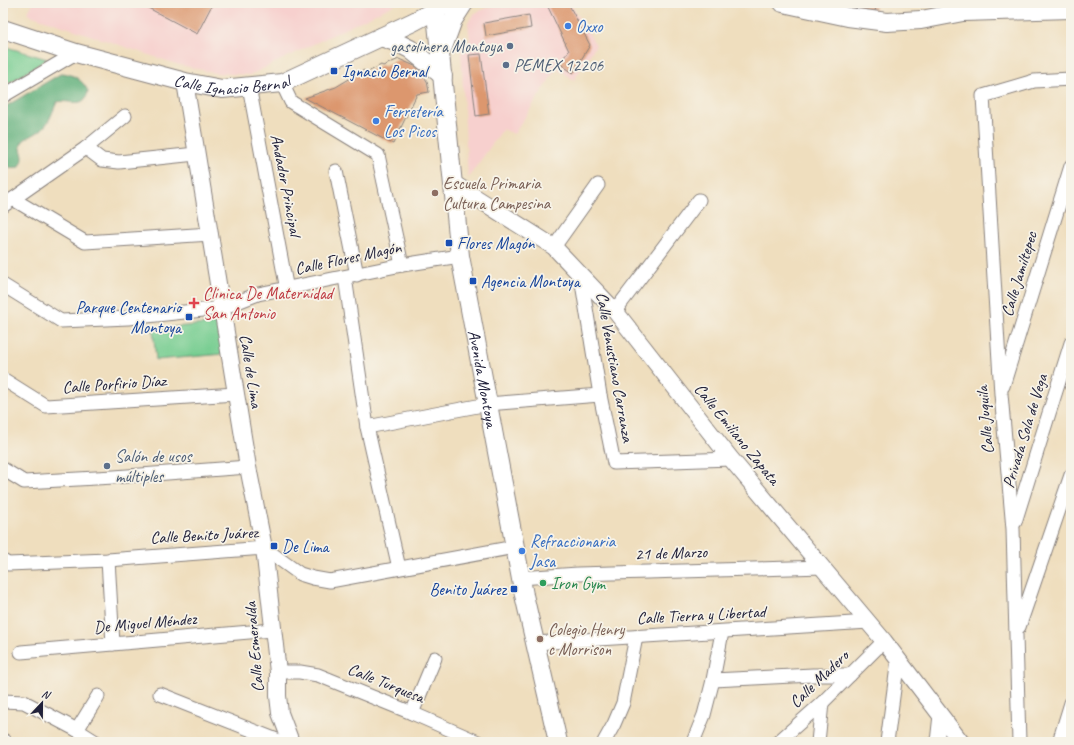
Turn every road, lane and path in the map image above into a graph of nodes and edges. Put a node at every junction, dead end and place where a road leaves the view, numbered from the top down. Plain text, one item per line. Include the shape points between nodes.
1 (464, 3) edge
2 (782, 3) edge
3 (440, 6) edge
4 (962, 8) edge
5 (1071, 9) edge
6 (3, 29) edge
7 (381, 37) junction
8 (441, 52) junction
9 (76, 53) junction
10 (443, 76) junction
11 (1071, 79) edge
12 (185, 82) junction
13 (282, 84) junction
14 (249, 86) junction
15 (3, 96) edge
16 (125, 116) dead end
17 (86, 148) junction
18 (196, 154) junction
19 (1071, 166) edge
20 (336, 171) dead end
21 (453, 183) junction
22 (598, 185) dead end
23 (699, 200) dead end
24 (8, 203) edge
25 (211, 234) junction
26 (554, 247) junction
27 (460, 256) junction
28 (402, 265) junction
29 (351, 276) junction
30 (581, 277) junction
31 (3, 285) edge
32 (287, 290) junction
33 (222, 308) junction
34 (614, 311) junction
35 (1071, 343) edge
36 (3, 379) edge
37 (236, 394) junction
38 (1001, 394) junction
39 (600, 395) junction
40 (488, 404) junction
41 (368, 427) junction
42 (731, 458) junction
43 (248, 467) junction
44 (3, 469) edge
45 (1071, 475) edge
46 (1013, 529) junction
47 (515, 547) junction
48 (264, 548) junction
49 (108, 560) junction
50 (3, 561) edge
51 (823, 567) junction
52 (399, 568) junction
53 (520, 578) junction
54 (869, 622) junction
55 (272, 630) junction
56 (722, 632) junction
57 (1017, 634) junction
58 (636, 637) junction
59 (884, 641) junction
60 (113, 644) junction
61 (535, 644) junction
62 (21, 652) dead end
63 (435, 658) dead end
64 (898, 659) junction
65 (278, 672) junction
66 (850, 675) junction
67 (713, 680) junction
68 (160, 694) dead end
69 (98, 696) dead end
70 (3, 701) edge
71 (822, 703) junction
72 (1071, 703) edge
73 (412, 713) junction
74 (940, 715) junction
75 (77, 730) junction
76 (3, 740) edge
77 (6, 742) edge
78 (96, 742) edge
79 (282, 742) edge
80 (292, 742) edge
81 (478, 742) edge
82 (558, 742) edge
83 (604, 742) edge
84 (693, 742) edge
85 (778, 742) edge
86 (818, 742) edge
87 (887, 742) edge
88 (937, 742) edge
89 (961, 742) edge
90 (1019, 742) edge
91 (1059, 742) edge

1 - 8 main road via 453,20
2 - 4 main road via 848,17 887,22 921,20
3 - 7 main road, Calle Ignacio Bernal
3 - 8 main road, Avenida Montoya
4 - 5 main road
6 - 9 main road, Calle Ignacio Bernal
7 - 10 main road via 410,49
7 - 13 main road, Calle Ignacio Bernal
8 - 10 main road, Avenida Montoya
9 - 12 main road, Calle Ignacio Bernal
9 - 15 street
10 - 21 main road, Avenida Montoya
11 - 38 street, Calle Juquila via 1034,81 983,96
12 - 14 main road, Calle Ignacio Bernal via 222,89
12 - 18 street, Calle de Lima
13 - 14 main road, Calle Ignacio Bernal
13 - 28 street via 291,102 378,155
14 - 32 street, Andador Principal
16 - 17 street
17 - 18 street via 102,160 119,162
17 - 24 street
18 - 25 street, Calle de Lima
19 - 38 street, Calle Jamiltepec
20 - 29 street
21 - 26 street, Calle Emiliano Zapata
21 - 27 main road, Avenida Montoya
22 - 26 street
23 - 34 street
24 - 25 street via 85,242
25 - 33 street, Calle de Lima
26 - 30 street, Calle Emiliano Zapata
27 - 28 street, Calle Flores Magón
27 - 40 main road, Avenida Montoya
28 - 29 street, Calle Flores Magón
29 - 32 street, Calle Flores Magón
29 - 41 street
30 - 34 street, Calle Emiliano Zapata
30 - 39 street, Calle Venustiano Carranza
31 - 33 street, Calle Flores Magón via 61,321 128,318
32 - 33 street, Calle Flores Magón via 258,294
33 - 37 street, Calle de Lima
34 - 42 street, Calle Emiliano Zapata
35 - 46 street, Privada Sola de Vega
36 - 37 street, Calle Porfirio Díaz via 46,406
37 - 43 street, Calle de Lima
38 - 46 street, Calle Juquila
39 - 40 street
39 - 42 street, Calle Venustiano Carranza via 614,463
40 - 41 street
40 - 47 main road, Avenida Montoya
41 - 52 street
42 - 51 street, Calle Emiliano Zapata
43 - 44 street via 114,478 24,482
43 - 48 street, Calle de Lima
45 - 57 street
46 - 57 street, Calle Juquila
47 - 52 street, Calle Benito Juárez
47 - 53 main road, Avenida Montoya
48 - 49 street, Calle Benito Juárez
48 - 52 street, Calle Benito Juárez via 300,574 330,581
48 - 55 street, Calle Esmeralda
49 - 50 street, Calle Benito Juárez via 8,564
49 - 60 street
51 - 53 street, 21 de Marzo
51 - 54 street, Calle Emiliano Zapata
53 - 61 main road, Avenida Montoya
54 - 56 street, Calle Tierra y Libertad
54 - 59 street, Calle Emiliano Zapata
55 - 60 street, De Miguel Méndez
55 - 65 street, Calle Esmeralda
56 - 58 street, Calle Tierra y Libertad
56 - 67 street
57 - 90 street, Calle Juquila
58 - 61 street, Calle Tierra y Libertad
58 - 83 street via 623,703
59 - 64 street, Calle Emiliano Zapata
59 - 66 street, Calle Madero
60 - 62 street, De Miguel Méndez
61 - 82 main road, Avenida Montoya
63 - 73 street
64 - 74 street, Calle Emiliano Zapata
64 - 87 street
65 - 73 street, Calle Turquesa via 318,675
65 - 80 street, Calle Esmeralda via 280,712
66 - 67 street
66 - 71 street, Calle Madero
67 - 84 street via 704,715
68 - 79 street
69 - 75 street
70 - 75 street via 24,702
71 - 85 street, Calle Madero
71 - 86 street
72 - 91 street
73 - 81 street, Calle Turquesa
74 - 88 street
74 - 89 street, Calle Emiliano Zapata
75 - 78 street
76 - 77 street

